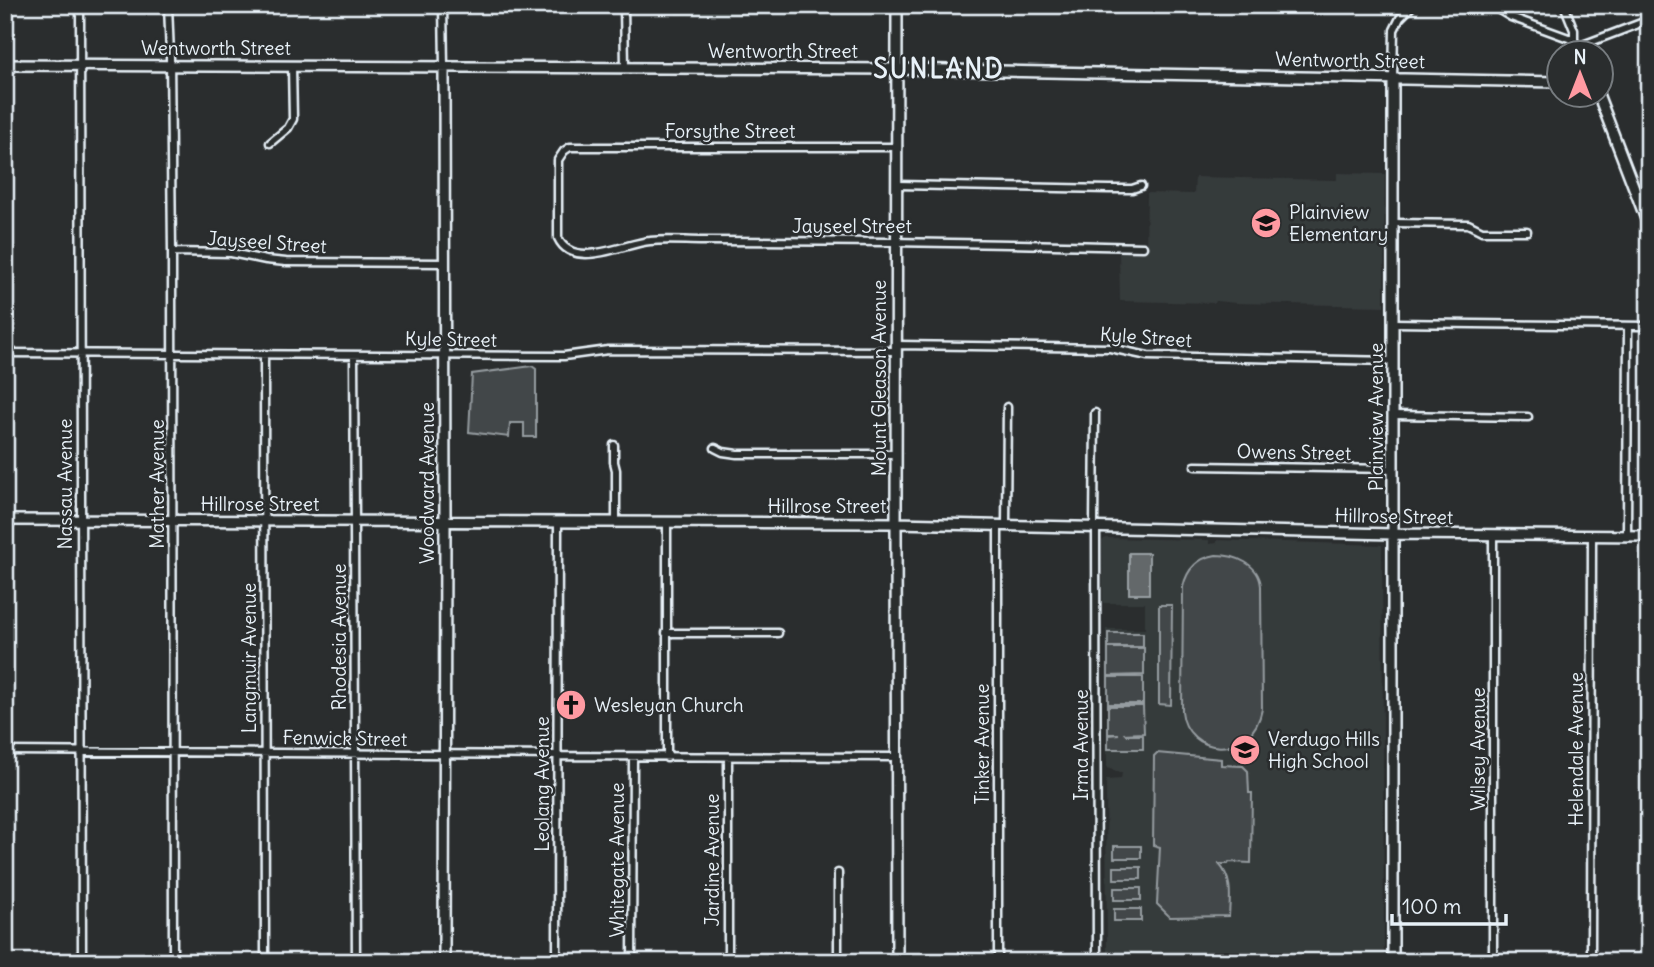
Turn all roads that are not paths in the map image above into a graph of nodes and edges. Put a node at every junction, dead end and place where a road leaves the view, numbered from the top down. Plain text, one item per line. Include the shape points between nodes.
1 (80, 5) edge
2 (168, 5) edge
3 (443, 5) edge
4 (624, 5) edge
5 (897, 5) edge
6 (1413, 5) edge
7 (1491, 5) edge
8 (1564, 5) edge
9 (1649, 20) edge
10 (1569, 38) edge
11 (1574, 38) edge
12 (1607, 38) edge
13 (5, 65) edge
14 (80, 66) junction
15 (170, 66) junction
16 (292, 66) junction
17 (444, 67) junction
18 (625, 68) junction
19 (898, 69) junction
20 (1393, 78) junction
21 (1546, 82) edge
22 (1603, 108) edge
23 (270, 143) dead end
24 (898, 147) junction
25 (898, 185) junction
26 (1141, 186) dead end
27 (1393, 223) junction
28 (1649, 227) edge
29 (1527, 231) dead end
30 (897, 241) junction
31 (1143, 247) dead end
32 (564, 248) joint
33 (172, 253) junction
34 (445, 263) junction
35 (1393, 323) junction
36 (1628, 326) junction
37 (1649, 326) edge
38 (897, 348) junction
39 (5, 353) edge
40 (81, 354) junction
41 (172, 354) junction
42 (264, 354) junction
43 (354, 355) junction
44 (445, 355) junction
45 (1393, 361) junction
46 (1007, 407) dead end
47 (1095, 413) dead end
48 (1393, 415) junction
49 (1528, 417) dead end
50 (614, 445) dead end
51 (715, 448) dead end
52 (896, 454) junction
53 (1195, 466) dead end
54 (1393, 469) junction
55 (5, 520) edge
56 (81, 520) junction
57 (172, 521) junction
58 (264, 522) junction
59 (355, 522) junction
60 (445, 522) junction
61 (558, 522) junction
62 (616, 522) junction
63 (667, 522) junction
64 (896, 523) junction
65 (1002, 525) junction
66 (1095, 527) junction
67 (1393, 534) junction
68 (1493, 536) junction
69 (1592, 536) junction
70 (1627, 536) junction
71 (1649, 536) edge
72 (666, 633) junction
73 (778, 633) dead end
74 (5, 751) edge
75 (82, 751) junction
76 (173, 752) junction
77 (265, 752) junction
78 (355, 753) junction
79 (444, 755) junction
80 (558, 756) junction
81 (633, 757) junction
82 (896, 757) junction
83 (667, 758) junction
84 (728, 758) junction
85 (838, 873) dead end
86 (82, 962) edge
87 (173, 962) edge
88 (265, 962) edge
89 (356, 962) edge
90 (444, 962) edge
91 (557, 962) edge
92 (632, 962) edge
93 (728, 962) edge
94 (838, 962) edge
95 (897, 962) edge
96 (998, 962) edge
97 (1097, 962) edge
98 (1393, 962) edge
99 (1493, 962) edge
100 (1591, 962) edge

1 - 14 street, Nassau Avenue
2 - 15 street, Mather Avenue
3 - 17 street, Woodward Avenue
4 - 18 street
5 - 19 street, Mount Gleason Avenue
6 - 20 street, Plainview Avenue via 1394,30
7 - 10 street
8 - 11 street
9 - 12 street
13 - 14 street, Wentworth Street
14 - 15 street, Wentworth Street
14 - 40 street, Nassau Avenue
15 - 16 street, Wentworth Street
15 - 33 street, Mather Avenue
16 - 17 street, Wentworth Street
16 - 23 street via 293,119
17 - 18 street, Wentworth Street
17 - 34 street, Woodward Avenue
18 - 19 street, Wentworth Street
19 - 20 street, Wentworth Street
19 - 24 street, Mount Gleason Avenue
20 - 21 street, Wentworth Street
20 - 27 street, Plainview Avenue
22 - 28 street
24 - 25 street, Mount Gleason Avenue
24 - 32 street, Forsythe Street via 574,146 564,151 558,164 557,234
25 - 26 street
25 - 30 street, Mount Gleason Avenue
27 - 29 street
27 - 35 street, Plainview Avenue
30 - 31 street, Jayseel Street
30 - 32 street, Jayseel Street via 653,240 599,253
30 - 38 street, Mount Gleason Avenue
33 - 34 street, Jayseel Street via 231,253 286,262
33 - 41 street, Mather Avenue
34 - 44 street, Woodward Avenue
35 - 36 street
35 - 45 street, Plainview Avenue
36 - 37 street
36 - 70 street
38 - 44 street, Kyle Street
38 - 45 street, Kyle Street via 1110,348 1148,356
38 - 52 street, Mount Gleason Avenue
39 - 40 street, Kyle Street
40 - 41 street, Kyle Street
40 - 56 street, Nassau Avenue
41 - 42 street, Kyle Street
41 - 57 street, Mather Avenue
42 - 43 street, Kyle Street
42 - 58 street, Langmuir Avenue
43 - 44 street, Kyle Street
43 - 59 street, Rhodesia Avenue
44 - 60 street, Woodward Avenue
45 - 48 street, Plainview Avenue
46 - 65 street, Tinker Avenue
47 - 66 street, Irma Avenue
48 - 49 street
48 - 54 street, Plainview Avenue
50 - 62 street
51 - 52 street via 737,454
52 - 64 street, Mount Gleason Avenue
53 - 54 street, Owens Street
54 - 67 street, Plainview Avenue
55 - 56 street, Hillrose Street
56 - 57 street, Hillrose Street
56 - 75 street, Nassau Avenue
57 - 58 street, Hillrose Street
57 - 76 street, Mather Avenue
58 - 59 street, Hillrose Street
58 - 77 street, Langmuir Avenue
59 - 60 street, Hillrose Street
59 - 78 street, Rhodesia Avenue
60 - 61 street, Hillrose Street
60 - 79 street, Woodward Avenue
61 - 62 street, Hillrose Street
61 - 80 street, Leolang Avenue
62 - 63 street, Hillrose Street
63 - 64 street, Hillrose Street
63 - 72 street
64 - 65 street, Hillrose Street
64 - 82 street, Mount Gleason Avenue
65 - 66 street, Hillrose Street
65 - 96 street, Tinker Avenue
66 - 67 street, Hillrose Street
66 - 97 street, Irma Avenue
67 - 68 street, Hillrose Street
67 - 98 street, Plainview Avenue
68 - 69 street, Hillrose Street
68 - 99 street, Wilsey Avenue
69 - 70 street, Hillrose Street
69 - 100 street, Helendale Avenue
70 - 71 street, Hillrose Street
72 - 73 street
72 - 83 street
74 - 75 street, Fenwick Street
75 - 76 street, Fenwick Street
75 - 86 street, Nassau Avenue
76 - 77 street, Fenwick Street
76 - 87 street, Mather Avenue
77 - 78 street, Fenwick Street
77 - 88 street, Langmuir Avenue
78 - 79 street, Fenwick Street
78 - 89 street, Rhodesia Avenue
79 - 80 street, Fenwick Street
79 - 90 street, Woodward Avenue
80 - 81 street, Fenwick Street
80 - 91 street, Leolang Avenue
81 - 83 street, Fenwick Street
81 - 92 street, Whitegate Avenue
82 - 84 street, Fenwick Street
82 - 95 street, Mount Gleason Avenue
83 - 84 street, Fenwick Street
84 - 93 street, Jardine Avenue
85 - 94 street

